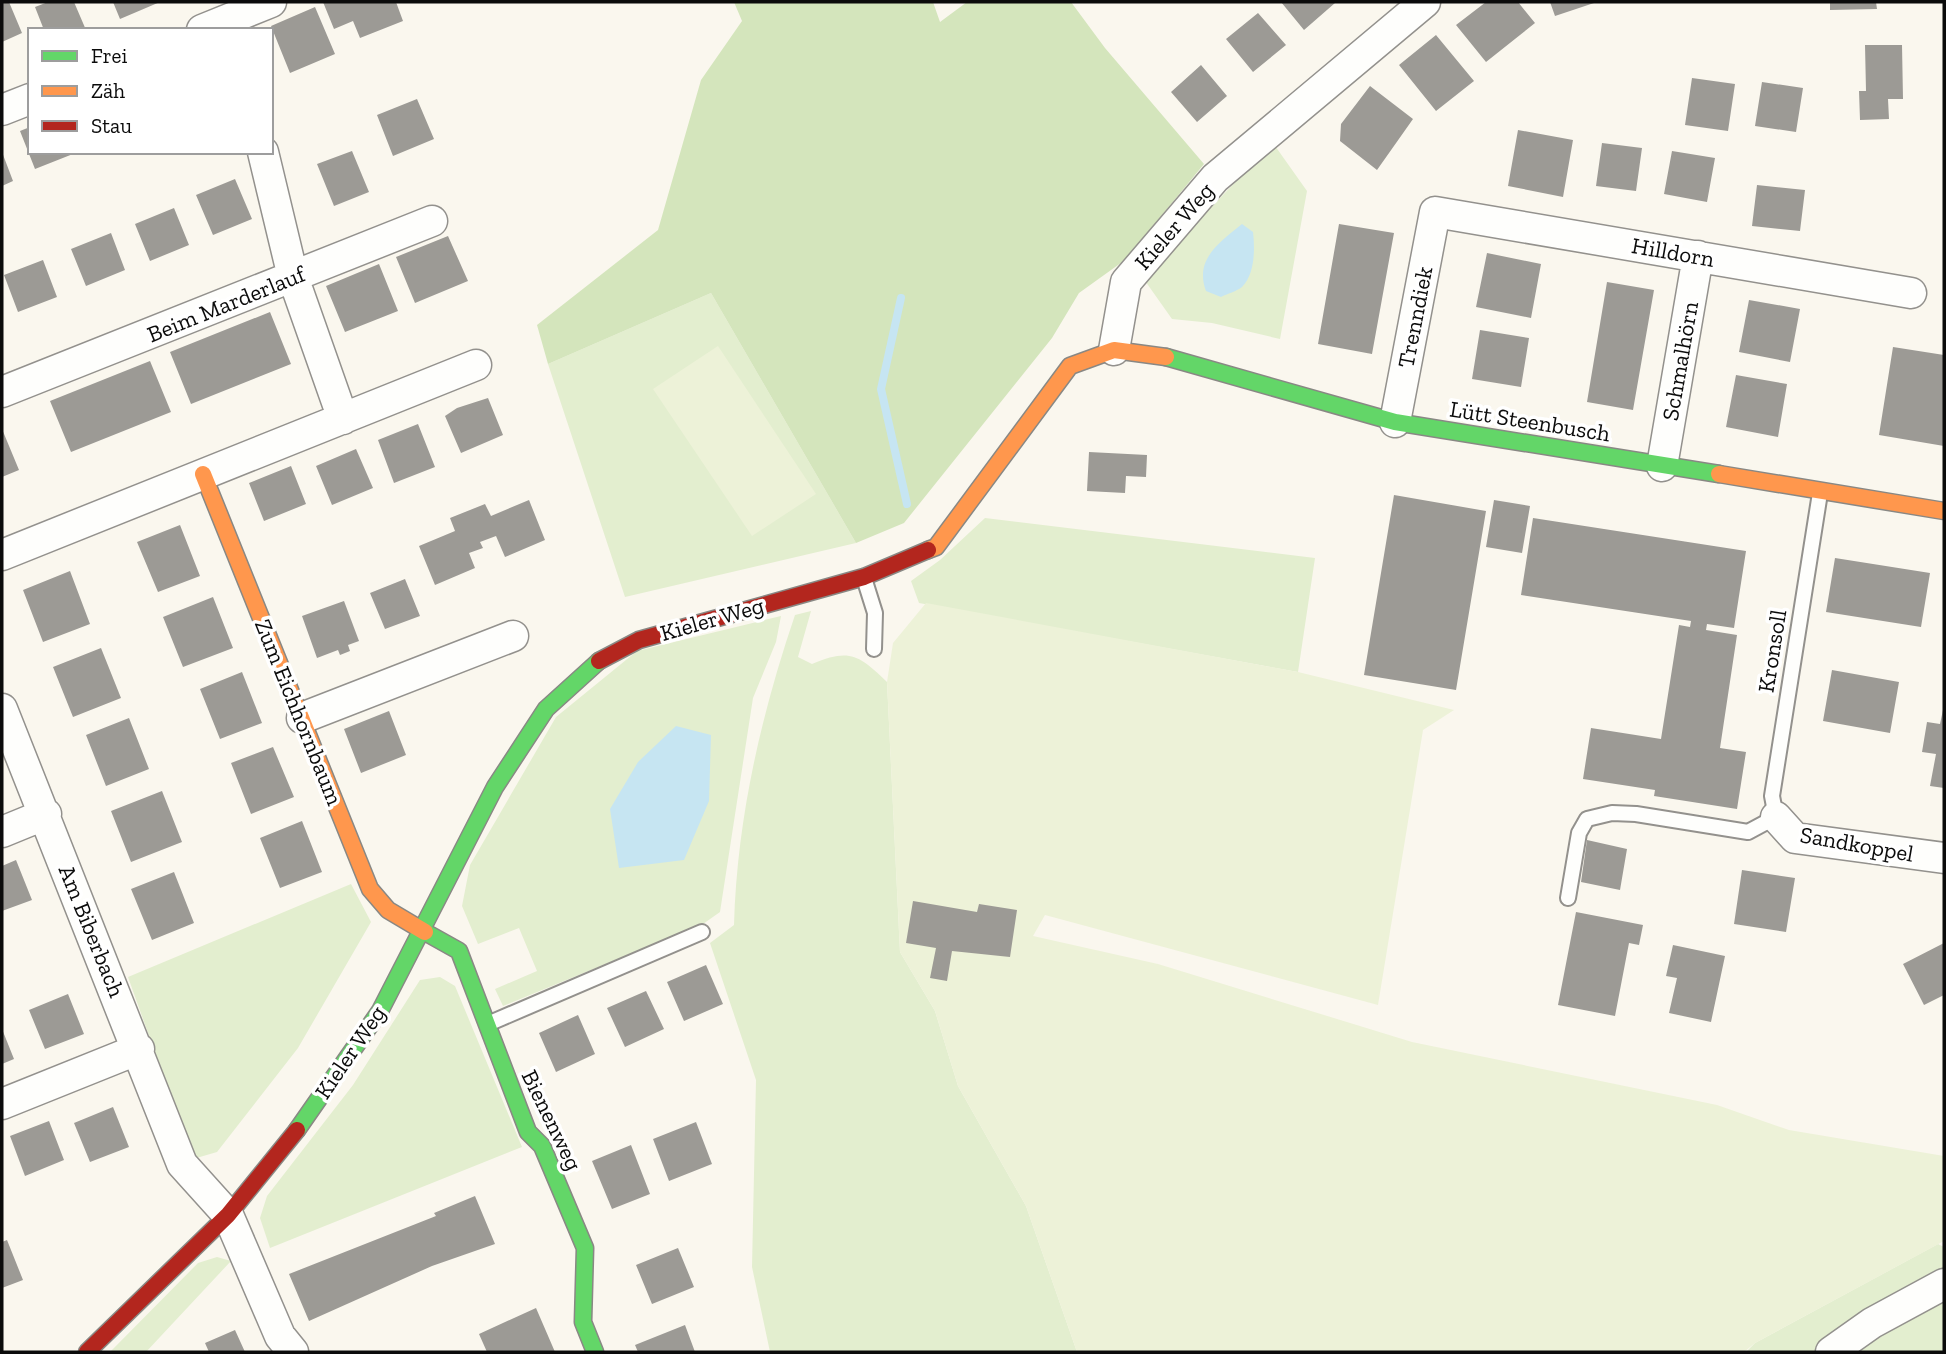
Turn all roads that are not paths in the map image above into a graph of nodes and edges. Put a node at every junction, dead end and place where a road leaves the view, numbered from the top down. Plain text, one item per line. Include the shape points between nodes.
1 (271, 2) edge
2 (1425, 2) edge
3 (232, 24) edge
4 (212, 28) edge
5 (28, 100) edge
6 (2, 110) edge
7 (263, 154) edge
8 (1435, 212) joint
9 (432, 221) dead end
10 (1698, 256) junction
11 (293, 277) junction
12 (1911, 293) dead end
13 (1114, 350) junction
14 (476, 365) dead end
15 (10, 388) edge
16 (343, 419) junction
17 (1395, 422) junction
18 (1662, 466) junction
19 (203, 474) junction
20 (1820, 492) junction
21 (1944, 511) edge
22 (2, 555) edge
23 (864, 577) junction
24 (513, 636) dead end
25 (874, 649) dead end
26 (2, 709) edge
27 (302, 718) junction
28 (46, 814) junction
29 (1776, 817) junction
30 (2, 832) edge
31 (1944, 859) edge
32 (1568, 898) dead end
33 (422, 930) junction
34 (702, 932) dead end
35 (485, 1025) junction
36 (139, 1049) junction
37 (2, 1104) edge
38 (228, 1215) junction
39 (1944, 1284) edge
40 (87, 1352) edge
41 (293, 1352) edge
42 (594, 1352) edge
43 (1831, 1352) edge

1 - 3 street
2 - 13 street, Kieler Weg via 1215,178 1126,282
3 - 4 street
5 - 6 street
7 - 11 street
8 - 10 street, Hilldorn
8 - 17 street, Trenndiek
9 - 11 street, Beim Marderlauf
10 - 12 street, Hilldorn
10 - 18 street, Schmalhörn
11 - 15 street, Beim Marderlauf
11 - 16 street
13 - 17 street, Lütt Steenbusch via 1175,358
13 - 23 street, Kieler Weg via 1070,366 936,547
14 - 16 street
16 - 19 street
17 - 18 street, Lütt Steenbusch
18 - 20 street, Lütt Steenbusch
19 - 22 street
19 - 27 street, Zum Eichhornbaum
20 - 21 street, Lütt Steenbusch
20 - 29 lane, Kronsoll via 1772,796
23 - 25 lane via 876,613
23 - 33 street, Kieler Weg via 679,627 600,659 546,709 495,787
24 - 27 street
26 - 28 street, Am Biberbach
27 - 33 street, Zum Eichhornbaum via 370,889 388,910
28 - 30 street
28 - 36 street, Am Biberbach
29 - 31 street, Sandkoppel via 1795,838
29 - 32 lane via 1748,832 1636,814 1587,819 1579,833
33 - 35 street, Bienenweg via 459,951
33 - 38 street, Kieler Weg via 380,1011 297,1130
34 - 35 lane
35 - 42 street, Bienenweg via 528,1132 542,1146 585,1248 583,1322
36 - 37 street
36 - 38 street, Am Biberbach via 183,1164
38 - 40 street, Kieler Weg
38 - 41 street, Am Biberbach via 280,1336
39 - 43 street via 1872,1323

